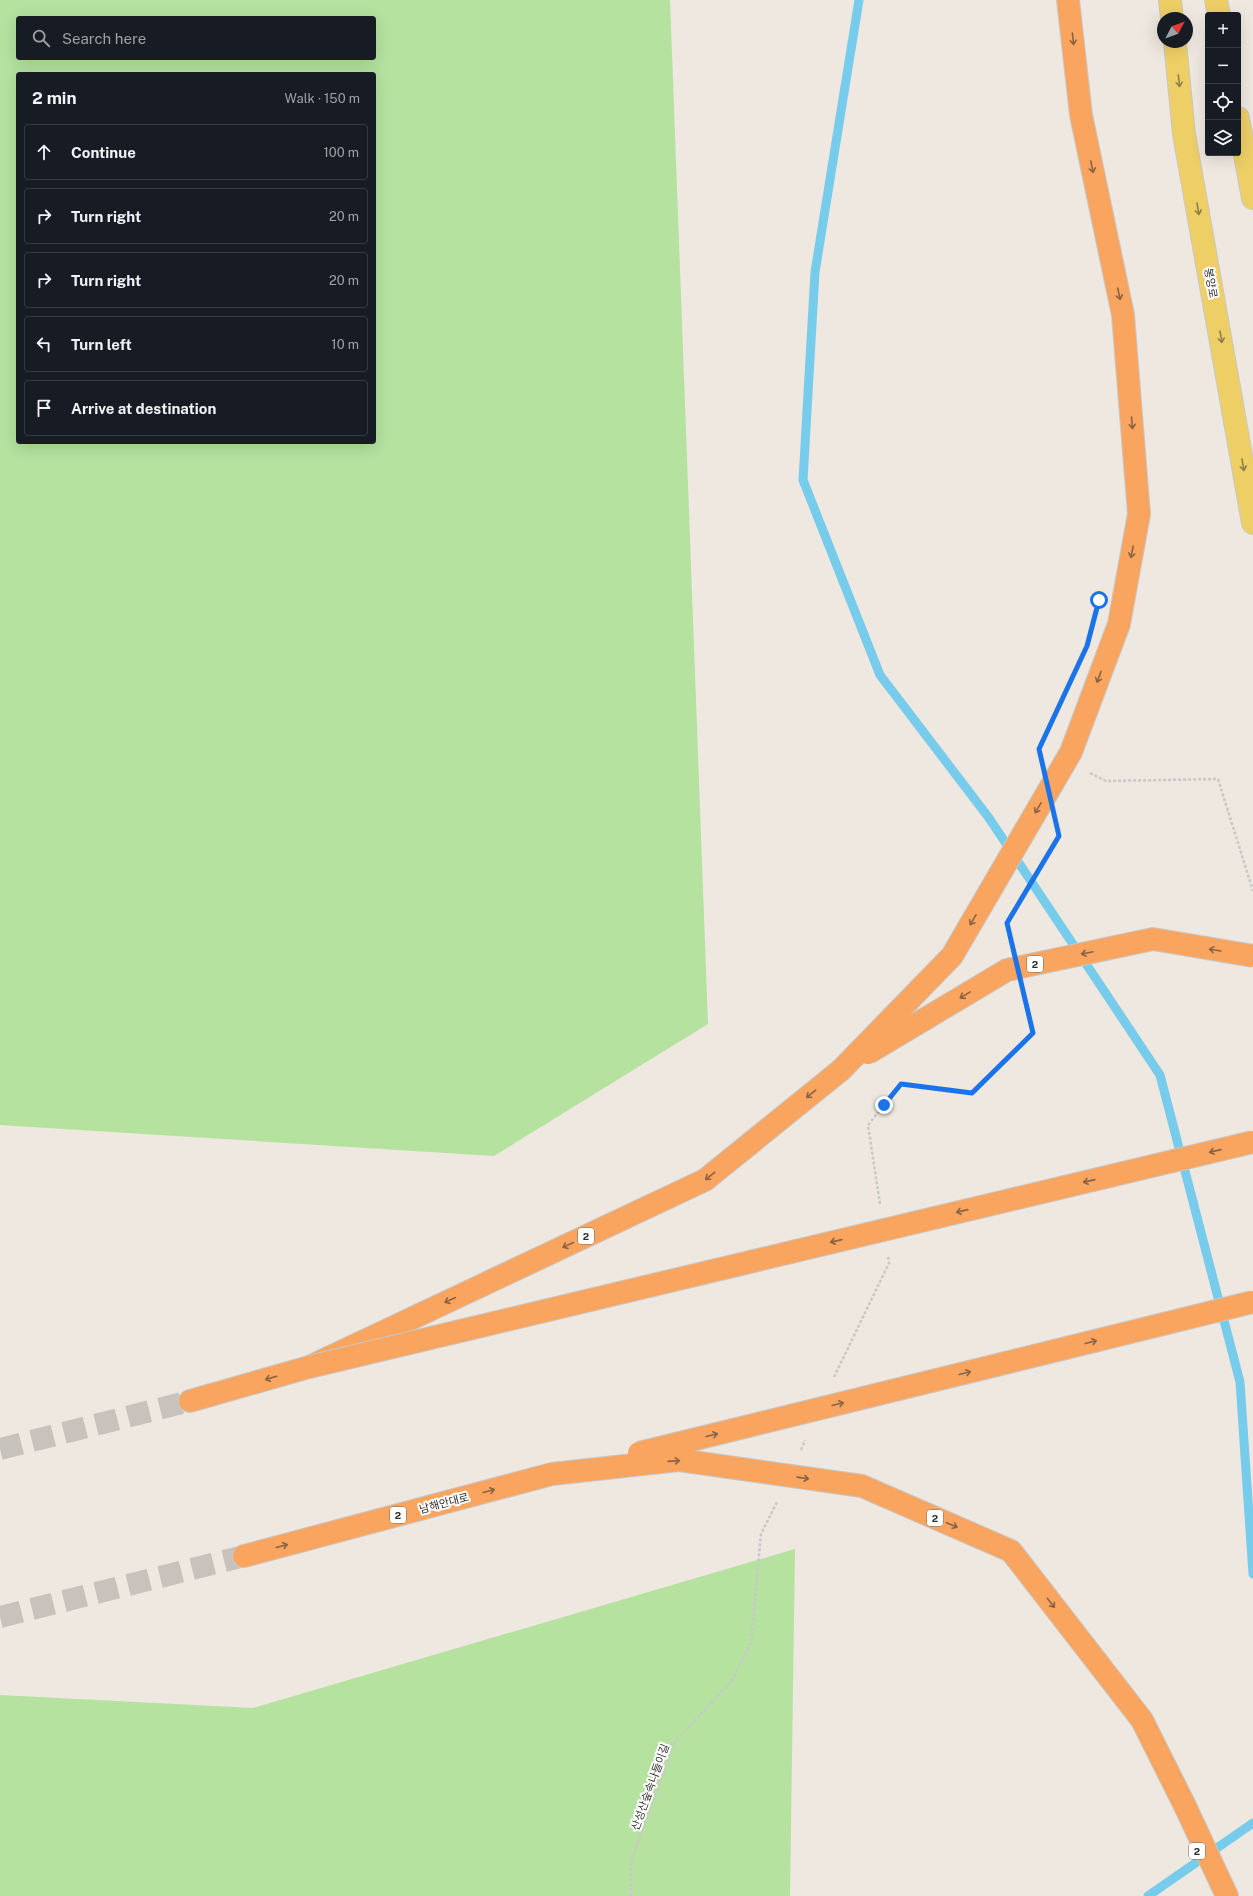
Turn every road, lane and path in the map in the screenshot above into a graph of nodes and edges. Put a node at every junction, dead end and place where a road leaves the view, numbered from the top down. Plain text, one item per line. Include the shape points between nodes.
1 (1068, 0) edge
2 (1170, 0) edge
3 (1216, 0) edge
4 (1171, 12) edge
5 (1218, 12) edge
6 (1176, 48) edge
7 (1238, 120) edge
8 (1253, 198) edge
9 (1253, 522) edge
10 (1049, 728) dead end
11 (1046, 752) dead end
12 (1086, 772) dead end
13 (1058, 829) dead end
14 (1253, 891) edge
15 (1012, 945) dead end
16 (1253, 956) edge
17 (1022, 989) dead end
18 (841, 1070) junction
19 (1253, 1142) edge
20 (880, 1210) dead end
21 (888, 1256) dead end
22 (1253, 1302) edge
23 (309, 1367) junction
24 (831, 1383) dead end
25 (190, 1401) tunnel mouth
26 (808, 1433) dead end
27 (799, 1454) dead end
28 (552, 1474) junction
29 (779, 1497) dead end
30 (244, 1556) tunnel mouth
31 (1184, 1806) junction
32 (631, 1896) edge
33 (1210, 1896) edge
34 (1227, 1896) edge

1 -> 18 highway, bridge via 1081,115 1124,315 1139,514 1118,624 1071,752 952,956
2 - 4 main road
3 - 5 main road
6 -> 9 main road, 봉양로 via 1184,134
7 - 8 main road
10 - 11 path via 1039,749
12 - 14 path via 1106,781 1218,779
13 - 15 path via 1059,836 1007,923
16 -> 18 highway, 2, bridge via 1152,939 1007,970
17 - 20 path via 1033,1033 972,1093 901,1084 868,1126
18 -> 23 highway, 2, bridge via 705,1180
19 -> 23 highway, bridge
21 - 24 path via 889,1263
28 -> 22 highway, bridge
23 -> 25 highway, 2
26 - 27 path
30 -> 28 highway, 남해안대로 / 2
28 -> 31 highway, 2, bridge via 679,1460 862,1486 1011,1551 1142,1720
29 - 32 path, 산성산숲속나들이길 via 761,1534 751,1643 731,1682 673,1744 631,1862
31 - 33 highway, 2
31 - 34 highway

